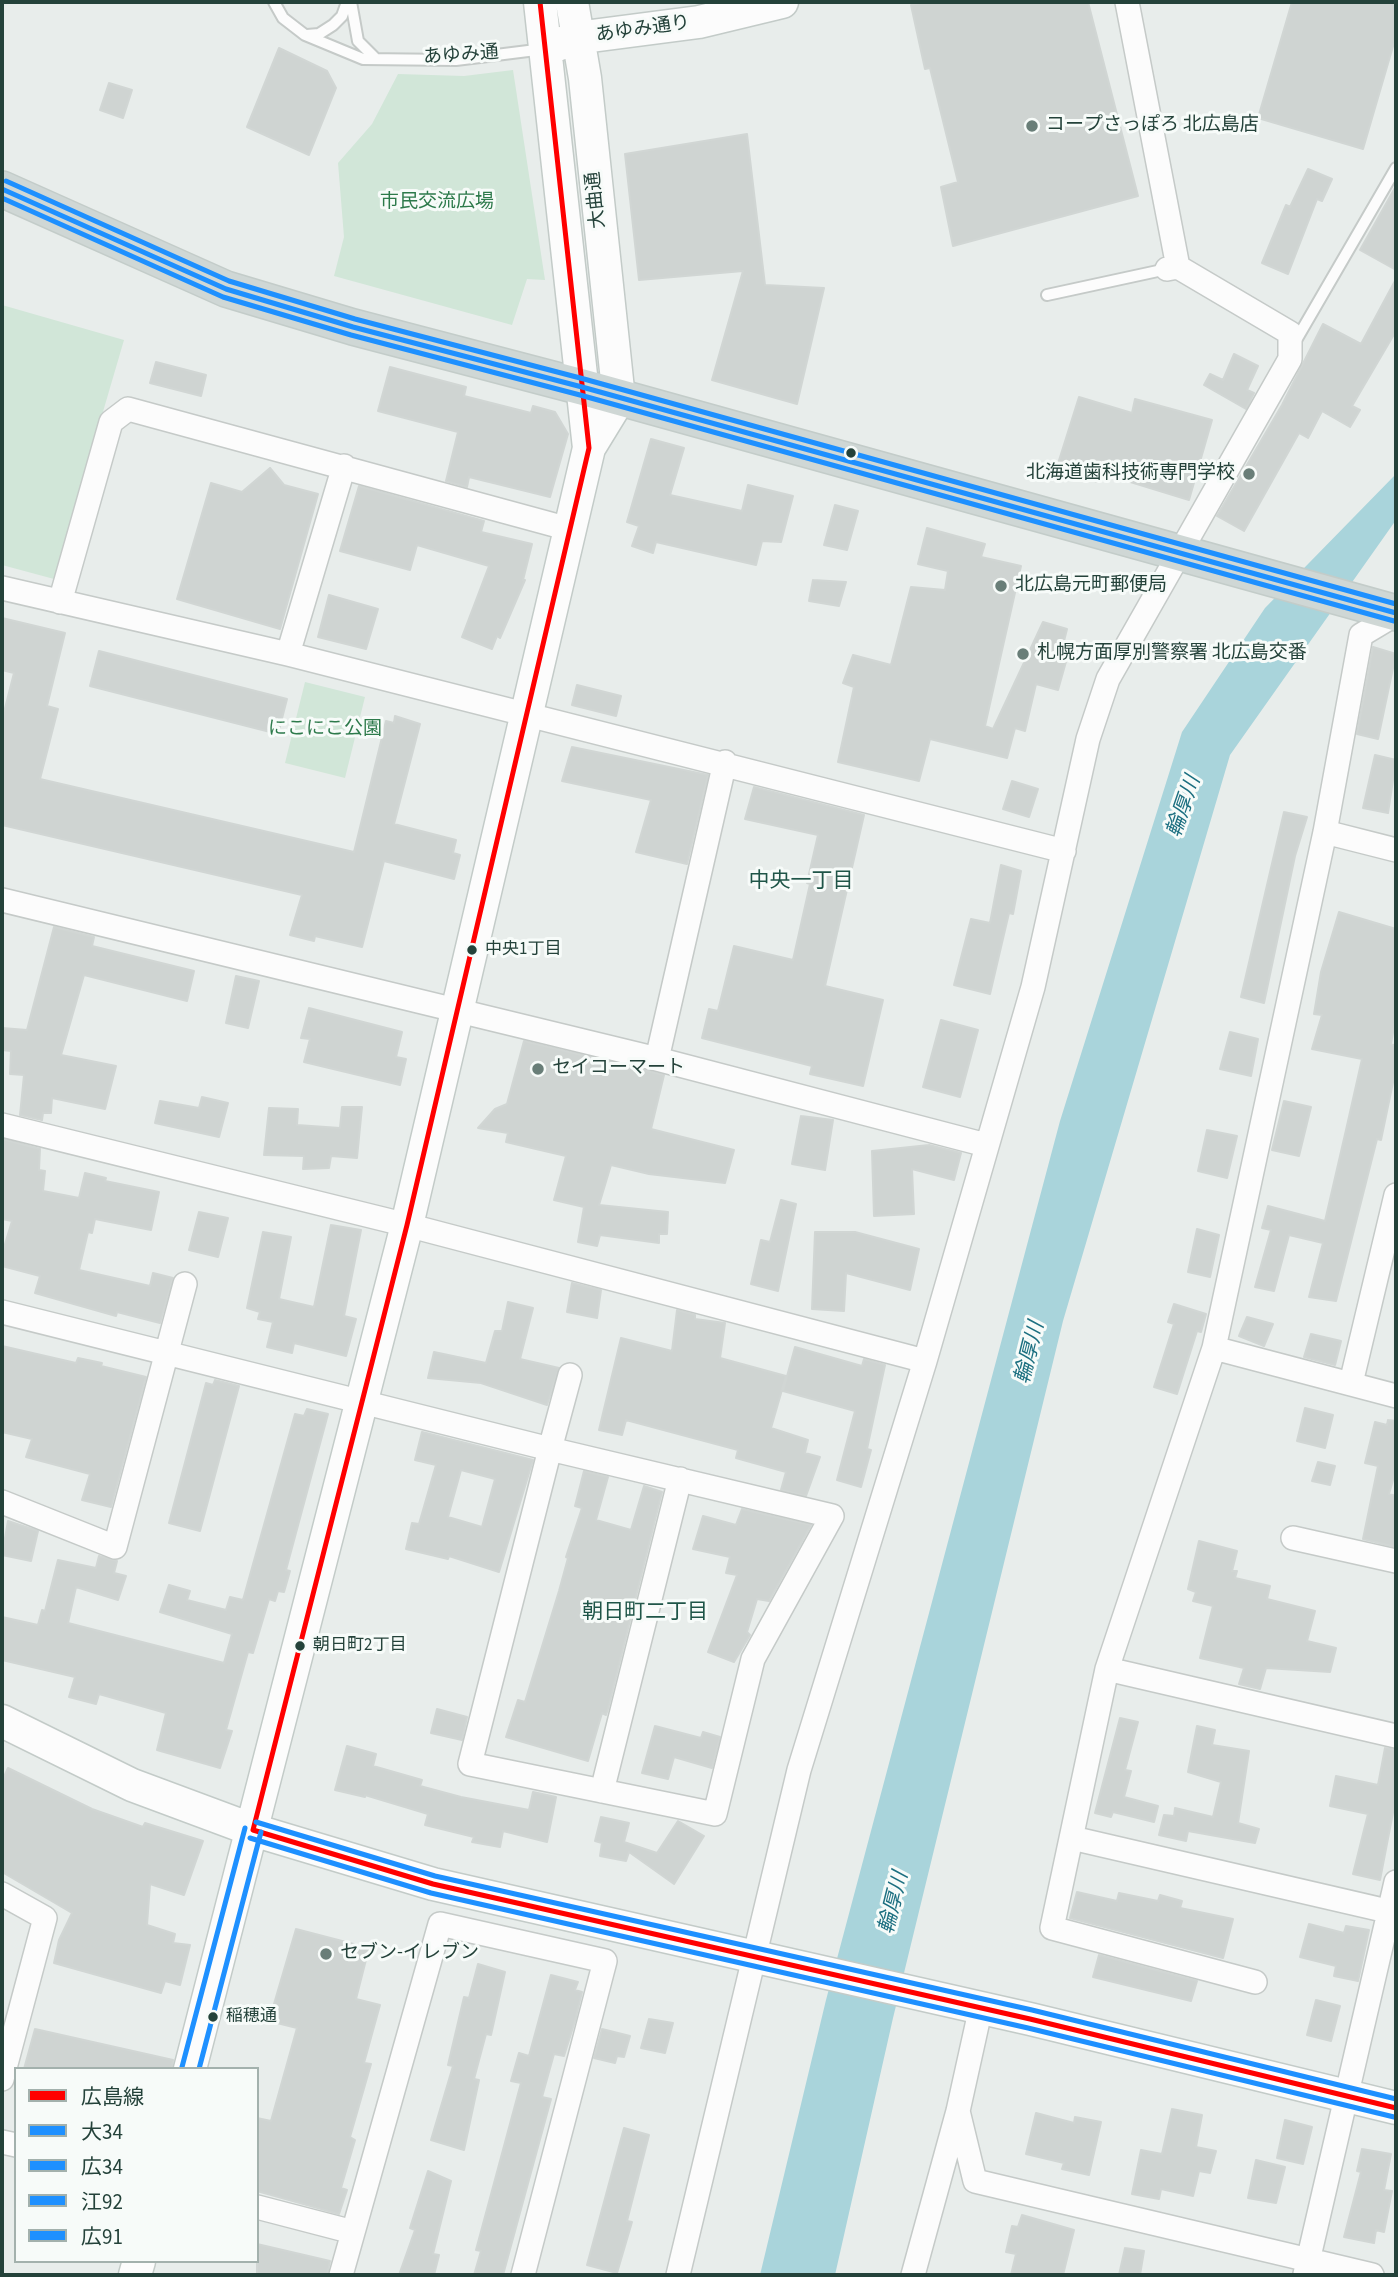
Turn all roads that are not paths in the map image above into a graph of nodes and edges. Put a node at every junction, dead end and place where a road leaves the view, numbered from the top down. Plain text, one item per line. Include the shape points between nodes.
1 (274, 2) edge
2 (349, 2) edge
3 (540, 2) edge
4 (572, 2) edge
5 (782, 2) edge
6 (1127, 2) edge
7 (305, 35) junction
8 (576, 38) junction
9 (545, 49) junction
10 (376, 58) junction
11 (1396, 168) edge
12 (2, 189) edge
13 (1173, 268) junction
14 (1047, 295) dead end
15 (1290, 350) junction
16 (582, 387) junction
17 (619, 399) junction
18 (589, 448) junction
19 (344, 466) junction
20 (569, 529) junction
21 (1180, 553) junction
22 (2, 588) edge
23 (60, 602) junction
24 (1391, 612) edge
25 (288, 654) junction
26 (525, 716) junction
27 (725, 762) junction
28 (1325, 832) junction
29 (1396, 850) edge
30 (1064, 851) junction
31 (2, 900) edge
32 (456, 1013) junction
33 (657, 1059) junction
34 (2, 1125) edge
35 (986, 1145) junction
36 (1396, 1195) edge
37 (407, 1225) junction
38 (185, 1284) dead end
39 (2, 1311) edge
40 (1213, 1348) junction
41 (166, 1353) junction
42 (925, 1361) junction
43 (570, 1375) dead end
44 (1351, 1383) junction
45 (1396, 1396) edge
46 (363, 1403) junction
47 (550, 1449) junction
48 (680, 1479) junction
49 (2, 1502) edge
50 (1293, 1538) dead end
51 (1396, 1561) edge
52 (1107, 1670) junction
53 (2, 1721) edge
54 (1396, 1736) edge
55 (601, 1791) junction
56 (253, 1830) junction
57 (1072, 1838) junction
58 (1396, 1882) edge
59 (2, 1894) edge
60 (1393, 1912) edge
61 (754, 1955) junction
62 (1255, 1982) dead end
63 (975, 2006) junction
64 (191, 2067) edge
65 (2, 2079) edge
66 (1347, 2096) junction
67 (1396, 2108) edge
68 (958, 2111) junction
69 (259, 2208) edge
70 (353, 2232) junction
71 (916, 2264) edge
72 (1306, 2268) edge
73 (341, 2275) edge
74 (523, 2275) edge
75 (678, 2275) edge
76 (926, 2275) edge
77 (1372, 2275) edge

1 - 7 lane, あゆみ通 via 283,18
2 - 7 lane via 333,25 319,34
2 - 10 lane via 358,41
3 - 9 street, 大曲通
4 - 8 street, 大曲通
5 - 8 street, あゆみ通り via 699,22
6 - 13 street
7 - 10 lane, あゆみ通 via 363,60
8 - 9 street, あゆみ通り
8 - 17 street, 大曲通 via 585,78
9 - 10 lane, あゆみ通 via 456,60
9 - 16 street, 大曲通
11 - 15 lane
12 - 16 main road via 226,289
13 - 14 lane
13 - 15 street via 1290,333
15 - 21 street via 1290,359
16 - 17 main road
16 - 18 street, 大曲通
17 - 18 street
17 - 21 main road
18 - 20 street
19 - 20 street
19 - 23 street via 128,408 111,422
19 - 25 street
20 - 26 street
21 - 24 main road
21 - 30 street via 1108,679 1088,739
22 - 23 street
23 - 25 street
24 - 28 street via 1361,635
25 - 26 street
26 - 27 street
26 - 32 street
27 - 30 street
27 - 33 street
28 - 29 street
28 - 40 street
30 - 35 street via 1032,987
31 - 32 street
32 - 33 street
32 - 37 street
33 - 35 street
34 - 37 street
35 - 42 street
36 - 44 street
37 - 42 street
37 - 46 street
38 - 41 street
39 - 41 street
40 - 44 street
40 - 52 street
41 - 46 street
41 - 49 street via 115,1547
42 - 61 street via 799,1770
43 - 47 street
44 - 45 street
46 - 47 street
46 - 56 street
47 - 48 street
47 - 55 street via 470,1764
48 - 55 street
48 - 55 street via 832,1516 753,1659 715,1814
50 - 51 street
52 - 54 street
52 - 57 street
53 - 56 street via 132,1785
56 - 61 street via 433,1884
56 - 64 street
57 - 60 street
57 - 62 street via 1052,1928
58 - 60 street
59 - 65 street via 45,1918
60 - 66 street
61 - 63 street
61 - 75 street
63 - 66 street
63 - 68 street
66 - 67 street
66 - 72 street
68 - 71 street
68 - 72 street via 975,2181
69 - 70 street
70 - 73 street
70 - 74 street via 440,1924 605,1961
71 - 76 street
72 - 77 street

